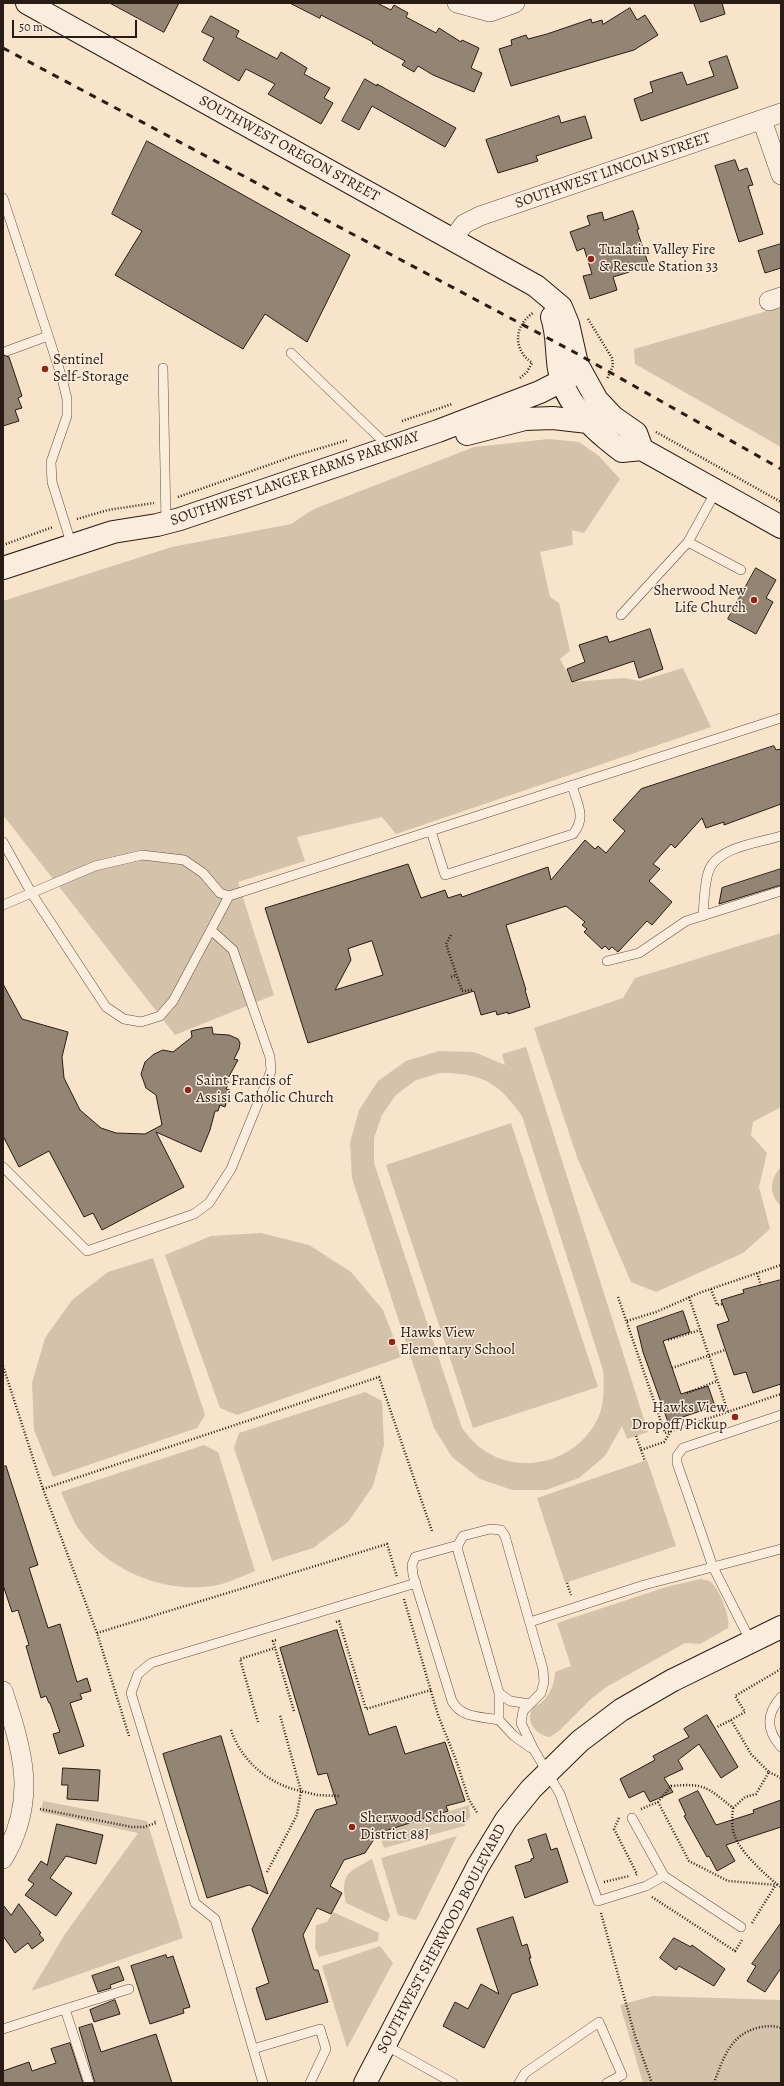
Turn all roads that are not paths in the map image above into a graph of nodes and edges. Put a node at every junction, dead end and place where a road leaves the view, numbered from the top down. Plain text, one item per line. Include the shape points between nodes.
1 (28, 3) edge
2 (457, 3) edge
3 (516, 3) edge
4 (781, 114) edge
5 (762, 120) junction
6 (781, 175) edge
7 (3, 198) edge
8 (453, 239) junction
9 (48, 336) junction
10 (7, 351) dead end
11 (290, 353) dead end
12 (163, 368) dead end
13 (571, 376) junction
14 (588, 422) junction
15 (438, 431) junction
16 (390, 448) junction
17 (642, 450) junction
18 (716, 491) junction
19 (166, 523) junction
20 (781, 527) edge
21 (688, 542) junction
22 (72, 546) junction
23 (3, 568) edge
24 (741, 570) dead end
25 (621, 615) dead end
26 (781, 718) edge
27 (572, 785) junction
28 (431, 831) junction
29 (781, 836) edge
30 (3, 842) edge
31 (781, 891) edge
32 (32, 894) junction
33 (229, 896) junction
34 (3, 905) edge
35 (703, 916) junction
36 (211, 930) junction
37 (606, 961) dead end
38 (3, 1167) edge
39 (781, 1415) edge
40 (458, 1545) junction
41 (781, 1549) edge
42 (713, 1567) junction
43 (416, 1583) junction
44 (530, 1622) junction
45 (781, 1627) edge
46 (751, 1642) junction
47 (500, 1693) junction
48 (781, 1697) edge
49 (5, 1701) edge
50 (530, 1704) junction
51 (499, 1720) junction
52 (781, 1747) edge
53 (532, 1748) junction
54 (548, 1772) junction
55 (634, 1815) road end
56 (3, 1859) edge
57 (664, 1876) junction
58 (741, 1927) dead end
59 (129, 1989) dead end
60 (65, 2009) junction
61 (3, 2029) edge
62 (385, 2045) junction
63 (253, 2049) junction
64 (88, 2083) edge
65 (263, 2083) edge
66 (310, 2083) edge
67 (366, 2083) edge
68 (453, 2083) edge
69 (519, 2083) edge
70 (607, 2083) edge

1 - 8 main road, SOUTHWEST OREGON STREET
2 - 3 street via 490,12
4 - 5 street, SOUTHWEST LINCOLN STREET
5 - 6 street
5 - 8 street, SOUTHWEST LINCOLN STREET via 480,216 464,224
7 - 9 lane
8 - 13 main road, SOUTHWEST OREGON STREET via 536,286 543,304 549,311 557,336 558,364
9 - 10 lane
9 - 22 lane via 67,399 66,421 52,462 52,482
11 - 16 lane
12 - 19 lane
13 - 14 main road via 573,402
13 - 15 main road, SOUTHWEST LANGER FARMS PARKWAY via 540,392
13 - 17 main road via 589,406 608,427
14 - 15 main road via 553,418 526,419 459,436
14 - 17 main road via 622,451
15 - 16 main road, SOUTHWEST LANGER FARMS PARKWAY
16 - 19 main road, SOUTHWEST LANGER FARMS PARKWAY
17 - 18 main road
18 - 20 main road
18 - 21 lane
19 - 22 main road, SOUTHWEST LANGER FARMS PARKWAY via 113,532
21 - 24 lane
21 - 25 lane
22 - 23 main road, SOUTHWEST LANGER FARMS PARKWAY
26 - 27 lane
27 - 28 lane
27 - 28 lane via 581,814 580,826 573,834 558,839 445,875
28 - 33 lane
29 - 35 lane via 726,852 716,858 708,872
30 - 32 lane
31 - 35 lane
32 - 33 lane via 95,866 142,855 184,860 203,873 220,893
32 - 34 lane
32 - 36 lane via 106,1007 124,1019 141,1022 160,1016 172,1001
33 - 36 lane
35 - 37 lane via 686,921 639,953
36 - 38 lane via 233,950 270,1057 270,1071 231,1169 209,1202 194,1214 87,1251
39 - 42 lane via 683,1448 677,1456 676,1463
40 - 43 lane via 415,1557 412,1565
40 - 44 lane via 464,1536 490,1529 501,1530 505,1536
40 - 47 lane
41 - 42 lane
42 - 44 lane via 644,1585
42 - 46 lane
43 - 51 lane via 452,1702 457,1710 469,1716
43 - 63 lane via 152,1663 138,1674 131,1692 195,1903 215,1919
44 - 50 lane via 544,1682 541,1693
45 - 46 main road, SOUTHWEST SHERWOOD BOULEVARD
46 - 54 main road, SOUTHWEST SHERWOOD BOULEVARD via 668,1683 621,1710 580,1741
47 - 50 lane via 510,1701
47 - 51 lane
48 - 52 lane via 769,1714 768,1726 773,1738
49 - 56 street via 23,1764 25,1785 17,1833
50 - 53 lane via 523,1711 521,1723
51 - 53 lane via 514,1736
53 - 54 lane
54 - 57 lane via 560,1794 598,1901 646,1886
54 - 62 main road, SOUTHWEST SHERWOOD BOULEVARD via 506,1820 478,1866
55 - 57 lane
57 - 58 lane
59 - 60 lane
60 - 61 lane
60 - 64 lane
62 - 67 main road, SOUTHWEST SHERWOOD BOULEVARD
62 - 68 lane
63 - 65 lane
63 - 66 lane via 320,2029 326,2049
69 - 70 lane via 525,2073 600,2022 622,2075

